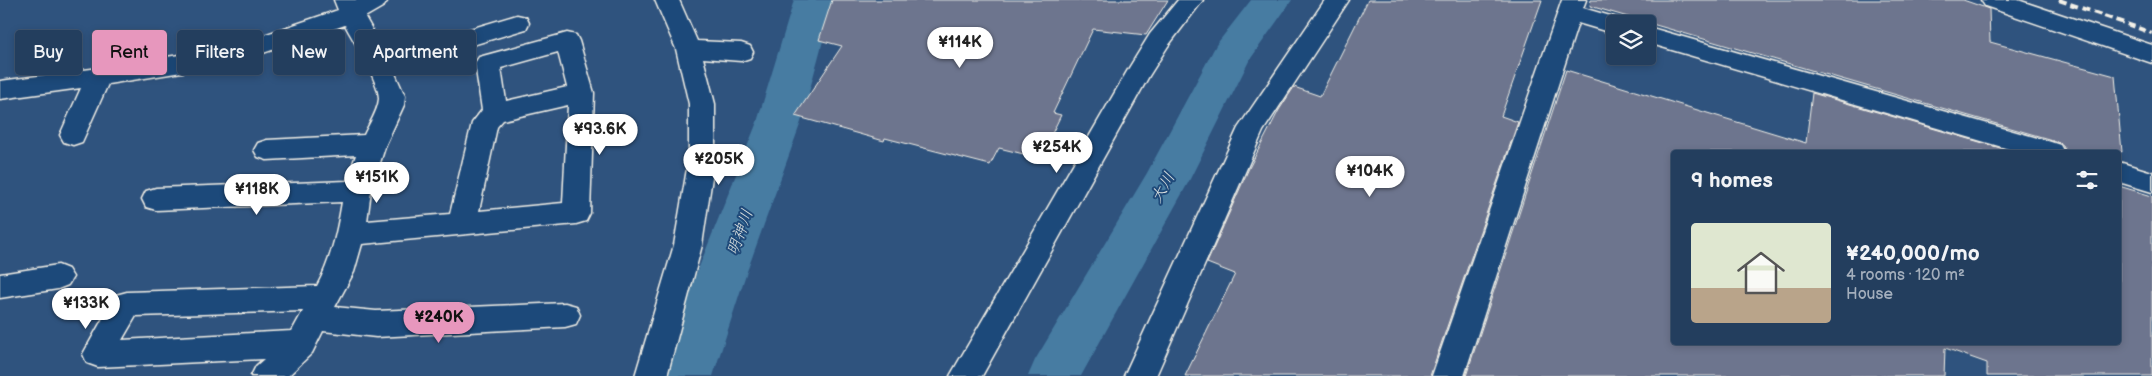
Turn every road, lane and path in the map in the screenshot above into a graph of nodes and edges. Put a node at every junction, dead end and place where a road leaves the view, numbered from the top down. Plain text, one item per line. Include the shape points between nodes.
1 (376, 0) edge
2 (666, 0) edge
3 (1191, 0) edge
4 (1337, 0) edge
5 (1993, 0) edge
6 (1572, 6) edge
7 (348, 7) edge
8 (1606, 22) edge
9 (517, 23) dead end
10 (360, 30) edge
11 (476, 35) edge
12 (1656, 37) edge
13 (688, 49) junction
14 (741, 52) dead end
15 (2152, 54) edge
16 (383, 75) edge
17 (99, 77) junction
18 (0, 90) edge
19 (581, 93) junction
20 (495, 114) junction
21 (73, 135) dead end
22 (373, 144) junction
23 (267, 150) dead end
24 (2044, 150) edge
25 (2121, 173) edge
26 (2152, 182) edge
27 (357, 191) junction
28 (156, 199) dead end
29 (462, 223) junction
30 (350, 234) junction
31 (58, 278) dead end
32 (0, 286) edge
33 (321, 308) junction
34 (565, 315) dead end
35 (301, 344) junction
36 (267, 376) edge
37 (651, 376) edge
38 (966, 376) edge
39 (1140, 376) edge
40 (1448, 376) edge

1 - 7 street
2 - 13 street
3 - 38 street via 1159,40 1138,74
4 - 39 street via 1251,128
5 - 15 street
6 - 8 street
6 - 40 street
7 - 10 street
7 - 17 street via 231,55
9 - 11 street
12 - 24 street
13 - 14 street
13 - 37 street via 702,104 702,157 688,245
16 - 22 street via 392,96 391,105
17 - 18 street
17 - 21 street
19 - 20 street
19 - 20 street via 567,41 488,63
19 - 29 street via 576,213
20 - 29 street via 485,123
22 - 23 street
22 - 27 street
25 - 26 street
27 - 28 street
27 - 30 street
29 - 30 street
30 - 33 street via 339,272
31 - 32 street
33 - 34 street via 376,324
33 - 35 street
33 - 35 street via 127,304 98,354
35 - 36 street

